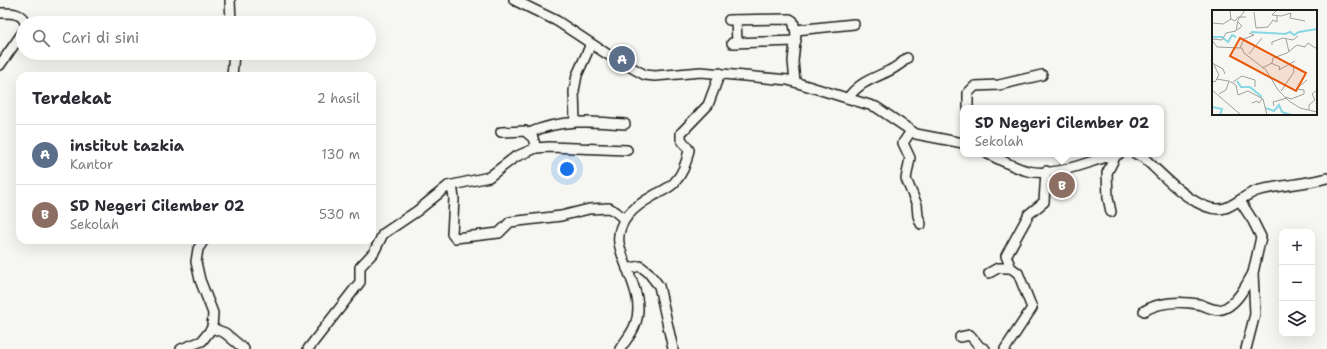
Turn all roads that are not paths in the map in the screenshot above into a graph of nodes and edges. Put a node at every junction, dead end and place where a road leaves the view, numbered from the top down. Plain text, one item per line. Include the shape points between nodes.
1 (230, 0) edge
2 (514, 0) edge
3 (0, 13) edge
4 (20, 16) edge
5 (231, 16) edge
6 (854, 24) dead end
7 (796, 30) junction
8 (796, 41) junction
9 (16, 42) edge
10 (591, 44) junction
11 (907, 58) dead end
12 (233, 60) edge
13 (0, 65) edge
14 (232, 72) edge
15 (720, 73) junction
16 (1042, 75) dead end
17 (795, 82) junction
18 (848, 98) junction
19 (968, 105) edge
20 (574, 122) junction
21 (625, 124) dead end
22 (501, 132) dead end
23 (911, 132) junction
24 (529, 133) junction
25 (960, 142) edge
26 (536, 148) junction
27 (627, 150) dead end
28 (995, 157) edge
29 (1108, 157) edge
30 (1116, 157) edge
31 (1142, 157) edge
32 (1046, 171) junction
33 (1327, 178) edge
34 (448, 186) junction
35 (1240, 201) junction
36 (1111, 212) dead end
37 (624, 219) junction
38 (921, 224) dead end
39 (201, 244) edge
40 (1010, 268) junction
41 (627, 269) junction
42 (989, 273) dead end
43 (1254, 273) junction
44 (1144, 311) dead end
45 (212, 328) junction
46 (960, 337) dead end
47 (181, 349) edge
48 (244, 349) edge
49 (308, 349) edge
50 (620, 349) edge
51 (673, 349) edge
52 (985, 349) edge
53 (1005, 349) edge
54 (1246, 349) edge

1 - 5 street
2 - 10 street via 557,21
3 - 4 street
6 - 7 street
7 - 8 street
7 - 8 street via 790,18 733,20 734,43
8 - 17 street via 792,61
9 - 13 street
10 - 15 street via 650,76 688,72
10 - 20 street via 577,75
11 - 18 street via 890,70 862,83
12 - 14 street
15 - 17 street
15 - 37 street via 708,105 680,133 689,150 679,178 669,188 644,201
16 - 19 street via 999,85 975,86 968,93
17 - 18 street
18 - 23 street via 880,109
20 - 21 street
20 - 24 street via 550,125
22 - 24 street via 521,130
23 - 25 street
23 - 38 street via 903,142 910,158 906,179 917,205
24 - 26 street
26 - 27 street
26 - 34 street via 515,157 490,177
28 - 32 street via 1025,170
29 - 32 street via 1083,165
30 - 36 street via 1107,172
31 - 35 street via 1205,208 1219,209
32 - 40 street via 1045,200 1029,214 1008,252 1006,258
33 - 35 street via 1310,183 1258,190
34 - 37 street via 454,195 452,234 455,238 498,234 510,222 561,216 589,209 609,208
34 - 49 street via 417,212 383,234 374,252 360,268 360,282
35 - 43 street via 1261,237
37 - 41 street via 619,230 619,240
39 - 45 street via 196,262 198,275 213,313
40 - 42 street via 998,268
40 - 53 street via 1018,272 1032,308
41 - 50 street via 636,292 638,311 634,328
41 - 51 street via 640,266 657,282
43 - 44 street via 1235,301 1224,309 1214,310 1199,304 1170,303
43 - 54 street via 1255,314
45 - 47 street via 202,340
45 - 48 street via 225,333
46 - 52 street via 970,335

